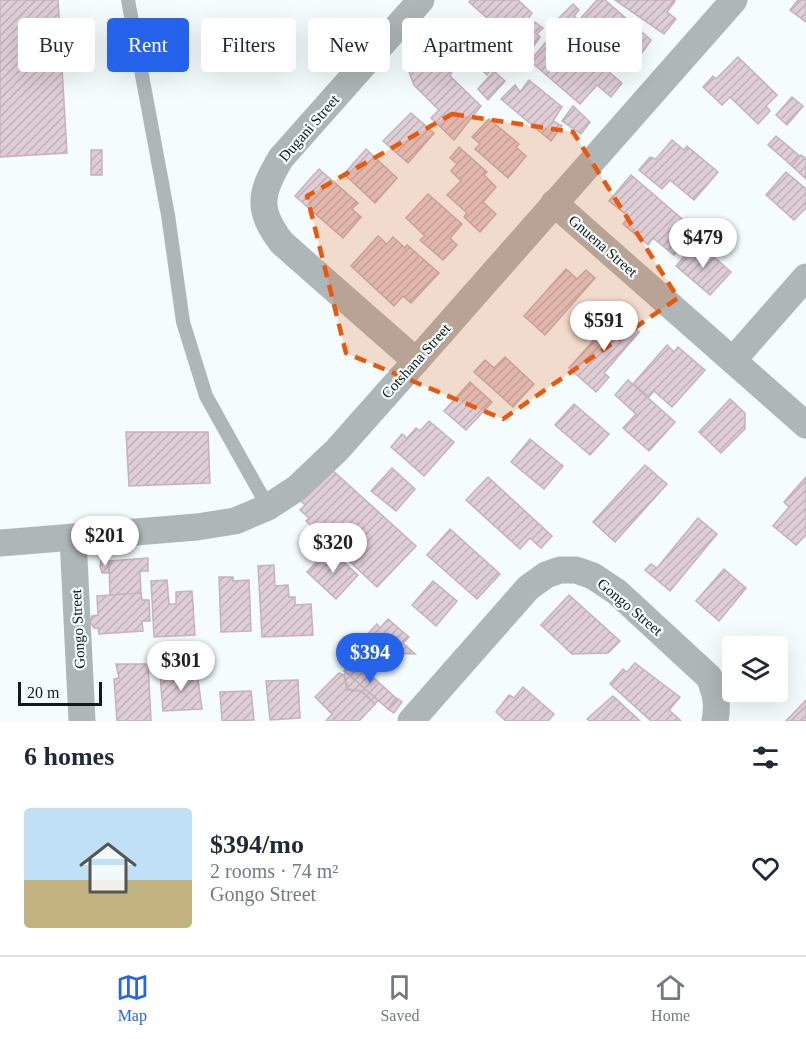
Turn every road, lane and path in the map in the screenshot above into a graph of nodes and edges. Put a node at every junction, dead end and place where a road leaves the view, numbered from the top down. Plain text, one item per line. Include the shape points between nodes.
1 (128, 0) edge
2 (421, 0) edge
3 (734, 0) edge
4 (554, 203) junction
5 (806, 278) edge
6 (733, 360) junction
7 (416, 361) junction
8 (806, 425) edge
9 (268, 507) junction
10 (73, 538) junction
11 (0, 543) edge
12 (82, 721) edge
13 (411, 721) edge
14 (714, 721) edge

1 - 9 lane via 168,215 183,322 206,396
2 - 7 street, Dugani Street via 281,158 264,193 269,226 282,243
3 - 4 street, Cotshana Street
4 - 6 street, Gnuena Street
4 - 7 street, Cotshana Street
5 - 6 street
6 - 8 street, Gnuena Street
7 - 9 street, Cotshana Street via 337,450 297,488
9 - 10 street, Cotshana Street via 235,521
10 - 11 street, Cotshana Street
10 - 12 street, Gongo Street
13 - 14 street, Gongo Street via 528,588 560,570 593,576 617,592 709,676 717,694

